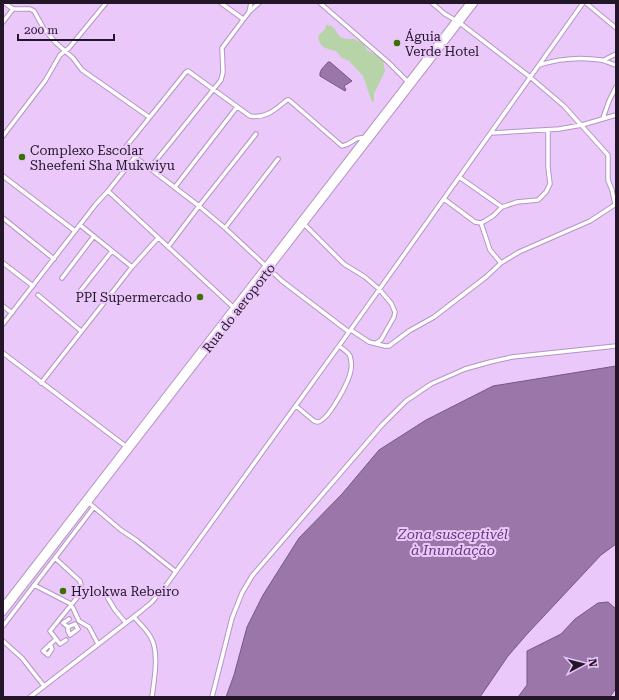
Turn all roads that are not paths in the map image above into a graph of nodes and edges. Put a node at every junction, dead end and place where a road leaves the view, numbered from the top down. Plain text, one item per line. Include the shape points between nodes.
1 (5, 3) edge
2 (106, 3) edge
3 (222, 3) edge
4 (251, 3) edge
5 (259, 3) edge
6 (320, 3) edge
7 (432, 3) edge
8 (469, 3) edge
9 (475, 3) edge
10 (583, 3) edge
11 (586, 3) edge
12 (13, 10) junction
13 (249, 12) junction
14 (243, 19) junction
15 (458, 21) junction
16 (3, 22) edge
17 (616, 28) edge
18 (65, 51) junction
19 (616, 54) edge
20 (604, 60) junction
21 (616, 65) edge
22 (538, 66) junction
23 (530, 77) junction
24 (408, 82) junction
25 (616, 87) edge
26 (214, 89) junction
27 (237, 107) junction
28 (616, 115) edge
29 (149, 117) junction
30 (603, 118) junction
31 (582, 125) junction
32 (548, 130) junction
33 (491, 133) junction
34 (4, 134) edge
35 (256, 134) dead end
36 (367, 139) junction
37 (135, 157) junction
38 (278, 159) dead end
39 (150, 168) junction
40 (460, 176) junction
41 (5, 177) edge
42 (3, 182) edge
43 (175, 187) junction
44 (108, 191) junction
45 (444, 199) junction
46 (616, 204) edge
47 (199, 206) junction
48 (502, 208) junction
49 (3, 218) edge
50 (481, 223) junction
51 (304, 224) junction
52 (80, 225) junction
53 (225, 228) junction
54 (75, 231) junction
55 (94, 236) junction
56 (158, 238) junction
57 (168, 247) junction
58 (112, 251) junction
59 (54, 259) junction
60 (3, 263) edge
61 (501, 263) junction
62 (132, 267) junction
63 (268, 268) junction
64 (62, 278) dead end
65 (33, 286) junction
66 (379, 289) junction
67 (82, 290) dead end
68 (38, 295) dead end
69 (3, 306) edge
70 (234, 308) junction
71 (12, 313) junction
72 (3, 324) edge
73 (350, 331) junction
74 (81, 332) junction
75 (376, 343) junction
76 (339, 346) junction
77 (616, 346) edge
78 (3, 353) edge
79 (41, 383) junction
80 (296, 406) junction
81 (128, 448) junction
82 (88, 502) junction
83 (94, 507) junction
84 (55, 558) junction
85 (175, 572) junction
86 (34, 585) junction
87 (106, 595) dead end
88 (6, 603) edge
89 (71, 606) junction
90 (16, 609) junction
91 (3, 613) edge
92 (134, 617) junction
93 (69, 619) dead end
94 (84, 623) junction
95 (126, 623) junction
96 (3, 626) edge
97 (68, 627) junction
98 (77, 627) junction
99 (56, 639) junction
100 (66, 640) dead end
101 (3, 641) edge
102 (50, 644) dead end
103 (98, 644) junction
104 (44, 686) junction
105 (30, 697) edge
106 (152, 697) edge
107 (212, 697) edge

1 - 12 street
2 - 18 street
3 - 14 street
4 - 13 street
5 - 13 street
6 - 24 street
7 - 15 street
8 - 15 main road, Rua do aeroporto
9 - 15 main road, Rua do aeroporto
10 - 22 street
11 - 17 street
12 - 16 street
12 - 18 street via 34,11 44,29
13 - 14 street
14 - 26 street via 222,48 223,72
15 - 23 street
15 - 24 main road, Rua do aeroporto
15 - 36 main road, Rua do aeroporto
18 - 29 street via 82,70
18 - 34 street
19 - 20 street
20 - 21 street
20 - 22 street via 580,58 548,62
22 - 23 street
23 - 31 street
23 - 33 street
24 - 36 main road, Rua do aeroporto
25 - 30 street
26 - 27 street
26 - 29 street via 190,71 186,72
26 - 39 street
27 - 36 street via 256,118 271,113 289,100 340,144 345,145 356,138
27 - 43 street
28 - 30 street
29 - 37 street via 125,148
30 - 31 street
31 - 32 street
31 - 46 street via 608,155 608,180
32 - 33 street
32 - 48 street via 549,187 538,200 519,201
33 - 40 street
35 - 47 street
36 - 51 main road, Rua do aeroporto
36 - 63 main road, Rua do aeroporto
37 - 39 street
37 - 44 street
38 - 53 street
39 - 43 street
40 - 45 street
40 - 48 street
41 - 42 street
41 - 54 street
43 - 47 street
44 - 52 street
44 - 56 street
45 - 50 street via 475,222
45 - 66 street
46 - 61 street via 590,221 519,252
47 - 53 street
47 - 57 street
48 - 50 street
49 - 59 street
50 - 61 street via 490,250
51 - 63 main road, Rua do aeroporto
51 - 66 street via 344,264
52 - 54 street
52 - 55 street
53 - 63 street
54 - 59 street
55 - 58 street
55 - 64 street
56 - 57 street
56 - 62 street
57 - 70 street
58 - 62 street
58 - 67 street
59 - 65 street
60 - 65 street
61 - 75 street via 434,317 409,331 394,344 385,346
62 - 74 street
63 - 70 main road, Rua do aeroporto
63 - 73 street
63 - 81 main road, Rua do aeroporto
65 - 71 street
66 - 73 street
66 - 75 street via 395,312 388,330
68 - 74 street
69 - 71 street
70 - 81 main road, Rua do aeroporto
71 - 72 street
73 - 75 street via 369,342
73 - 76 street
74 - 79 street
76 - 80 street
76 - 80 street via 349,354 351,370 332,408 323,420 317,422
77 - 107 street via 490,362 465,369 431,384 406,401 382,425 252,576 242,592 232,618
78 - 79 street
79 - 81 street
80 - 85 street
81 - 82 main road, Rua do aeroporto
81 - 88 main road, Rua do aeroporto
82 - 83 street
82 - 88 main road, Rua do aeroporto
83 - 84 street
83 - 85 street
84 - 86 street
84 - 89 street via 80,581 80,594
85 - 92 street via 152,602
86 - 89 street
86 - 90 street
87 - 95 street
88 - 90 street
88 - 91 main road, Rua do aeroporto
89 - 94 street via 79,621
89 - 99 street via 50,631
90 - 96 street
92 - 95 street
92 - 106 street via 151,636 155,650
93 - 97 street via 63,623
94 - 98 street
94 - 103 street
95 - 103 street
97 - 98 street via 75,624
97 - 98 street via 70,634 78,629
99 - 100 street via 60,644
99 - 102 street
101 - 104 street via 22,658
103 - 104 street
104 - 105 street

